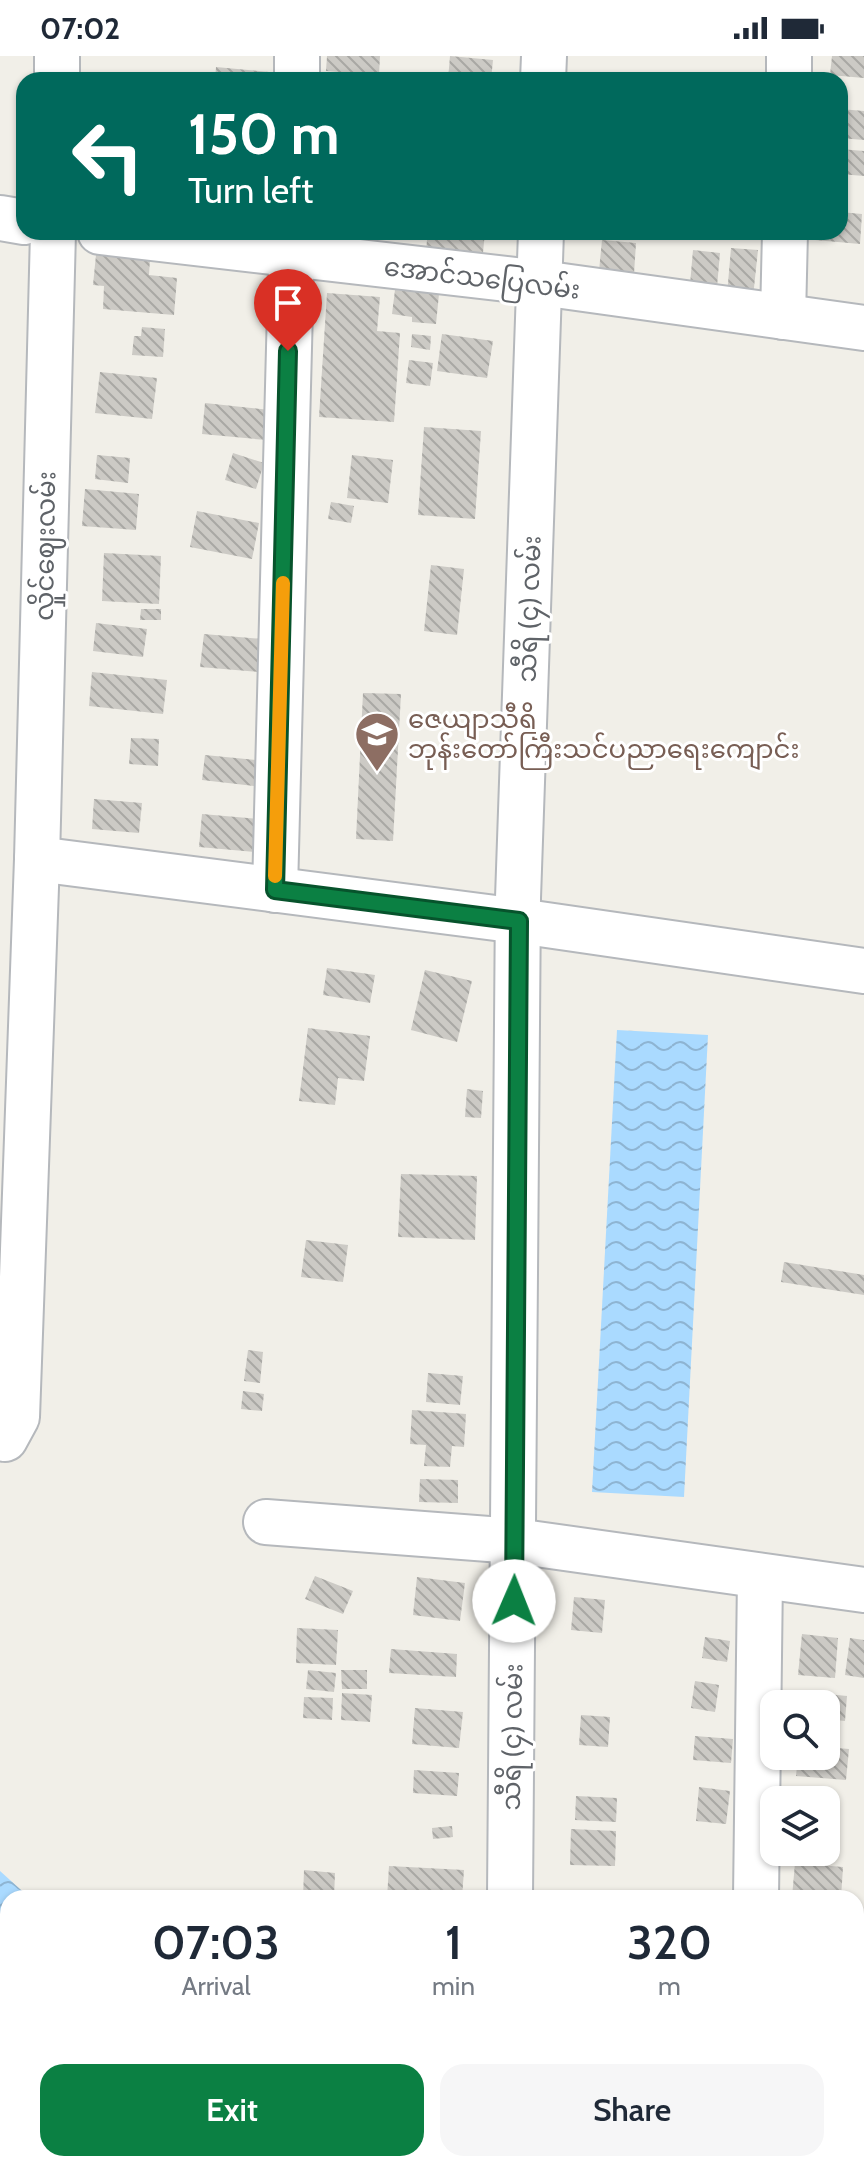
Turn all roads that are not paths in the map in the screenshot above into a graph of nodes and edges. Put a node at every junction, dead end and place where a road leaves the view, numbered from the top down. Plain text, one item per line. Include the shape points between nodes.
1 (53, 240) edge
2 (227, 240) edge
3 (541, 240) edge
4 (785, 240) edge
5 (291, 244) edge
6 (541, 283) junction
7 (783, 317) junction
8 (864, 328) edge
9 (37, 859) junction
10 (275, 890) junction
11 (519, 921) junction
12 (864, 971) edge
13 (5, 1439) dead end
14 (266, 1522) dead end
15 (515, 1541) junction
16 (760, 1576) junction
17 (864, 1590) edge
18 (510, 1890) edge
19 (756, 1890) edge

1 - 9 street, လှိုင်ဈေးလမ်း
2 - 5 street, အောင်သပြေလမ်း
3 - 6 street, သီရိ (၄) လမ်း
4 - 7 street
5 - 6 street, အောင်သပြေလမ်း
5 - 10 street
6 - 7 street, အောင်သပြေလမ်း
6 - 11 street, သီရိ (၄) လမ်း
7 - 8 street, အောင်သပြေလမ်း
9 - 10 street
9 - 13 street, လှိုင်ဈေးလမ်း via 17,1417
10 - 11 street
11 - 12 street
11 - 15 street, သီရိ (၄) လမ်း
14 - 15 street
15 - 16 street
15 - 18 street, သီရိ (၄) လမ်း
16 - 17 street
16 - 19 street

